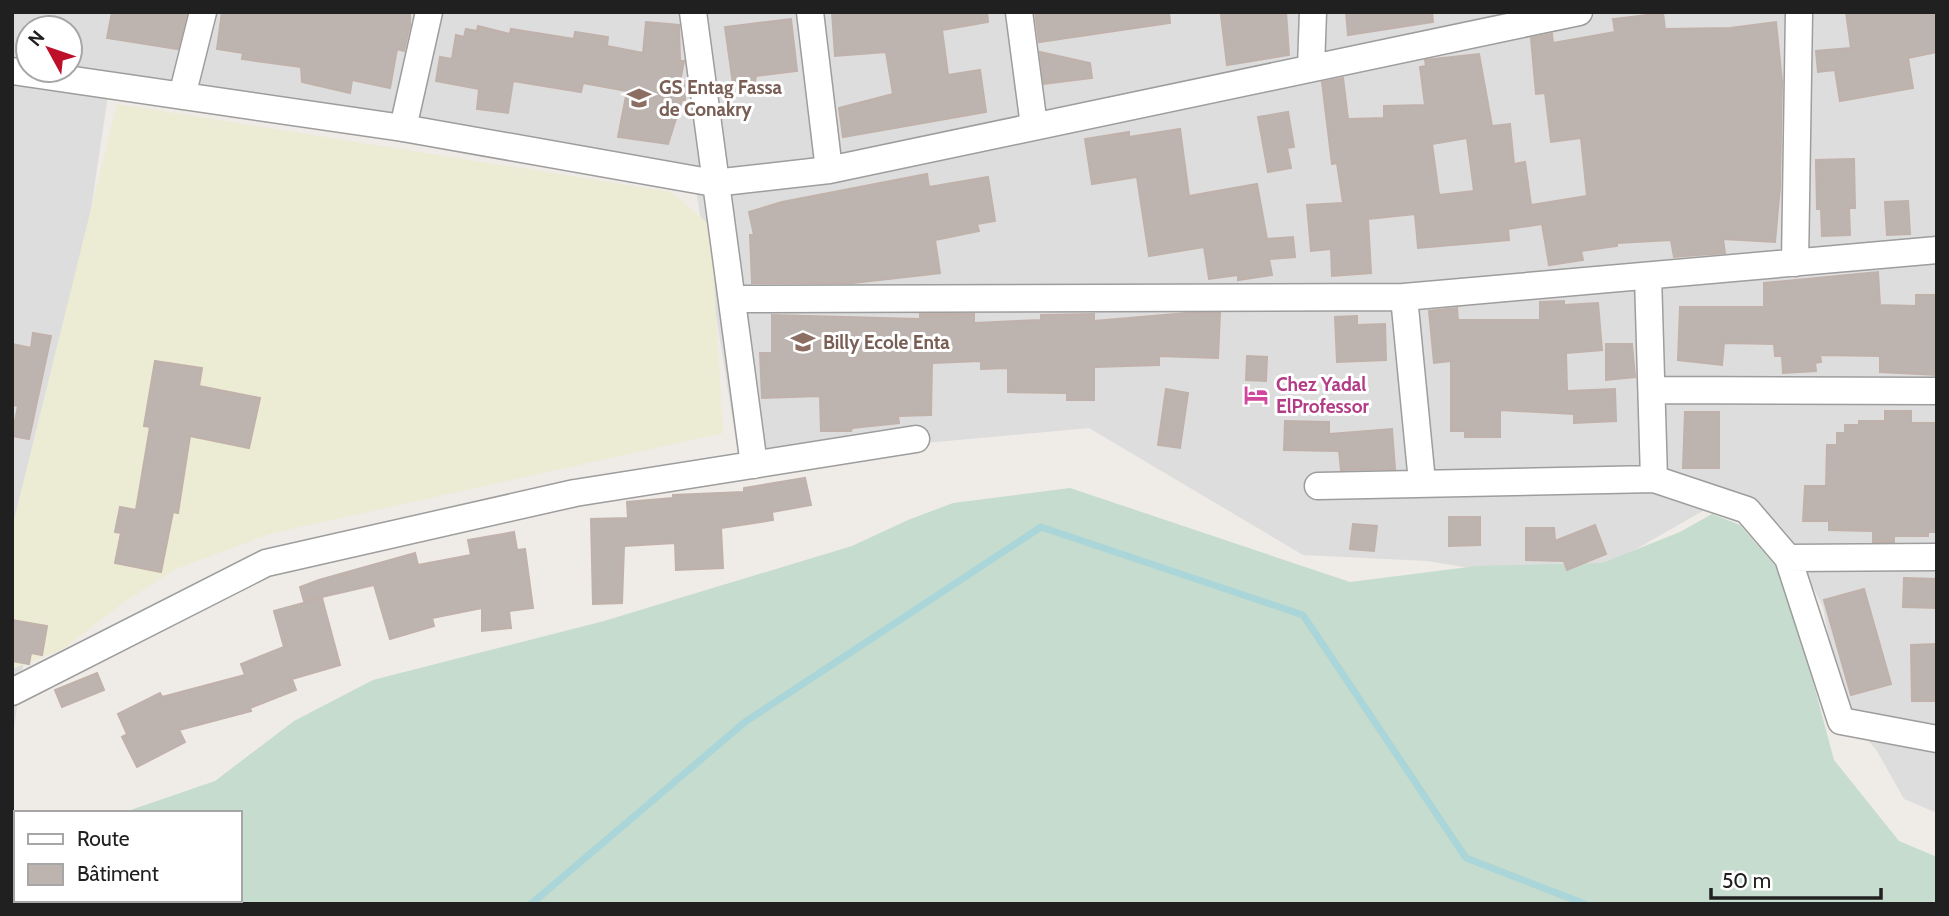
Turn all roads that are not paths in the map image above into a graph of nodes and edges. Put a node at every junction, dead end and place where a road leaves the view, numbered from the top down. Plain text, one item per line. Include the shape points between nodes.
1 (204, 12) edge
2 (429, 12) edge
3 (693, 12) edge
4 (810, 12) edge
5 (1019, 12) edge
6 (1313, 12) edge
7 (1579, 12) edge
8 (1799, 12) edge
9 (1521, 18) edge
10 (1311, 66) junction
11 (12, 71) edge
12 (182, 96) junction
13 (1034, 126) junction
14 (403, 128) junction
15 (829, 170) junction
16 (713, 183) junction
17 (1937, 250) edge
18 (1795, 263) junction
19 (1648, 276) junction
20 (1404, 297) junction
21 (734, 299) junction
22 (1653, 390) junction
23 (1937, 391) edge
24 (916, 439) dead end
25 (754, 466) junction
26 (1654, 478) junction
27 (1422, 482) junction
28 (1318, 486) dead end
29 (1937, 557) edge
30 (1788, 558) junction
31 (12, 692) edge
32 (1937, 738) edge

1 - 12 street
2 - 14 street
3 - 16 street
4 - 15 street
5 - 13 street
6 - 10 street
7 - 9 street
8 - 18 street
9 - 10 street
10 - 13 street
11 - 12 street
12 - 14 street
13 - 15 street
14 - 16 street
15 - 16 street
16 - 21 street
17 - 18 street
18 - 19 street
19 - 20 street
19 - 22 street
20 - 21 street
20 - 27 street
21 - 25 street
22 - 23 street
22 - 26 street
24 - 25 street
25 - 31 street via 575,493 266,563
26 - 27 street
26 - 30 street via 1747,510
27 - 28 street
29 - 30 street
30 - 32 street via 1841,721

